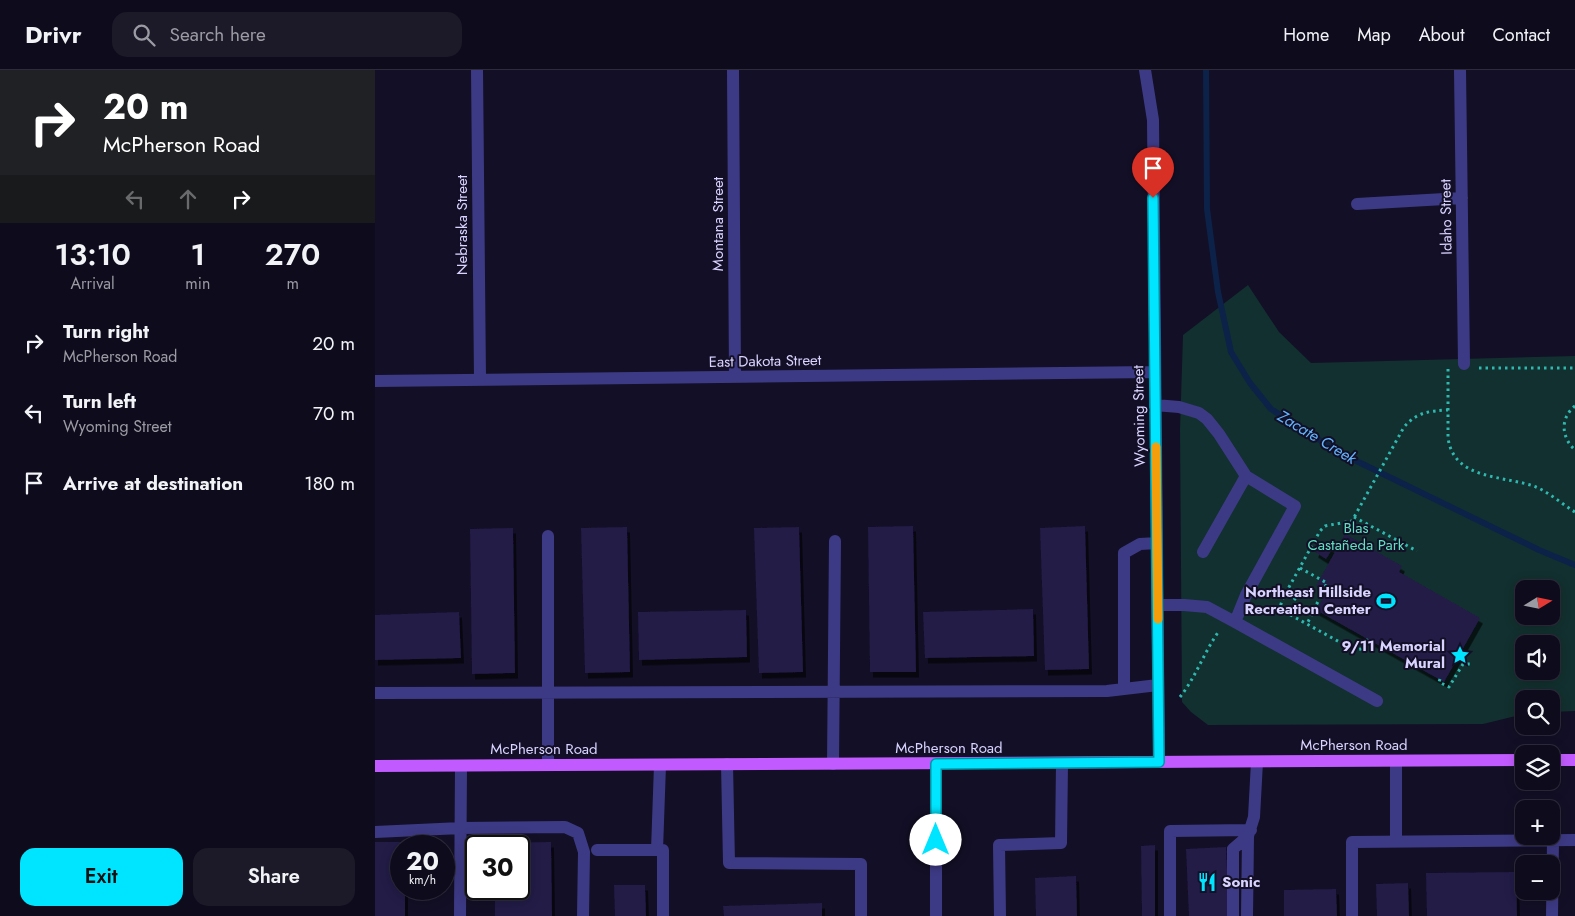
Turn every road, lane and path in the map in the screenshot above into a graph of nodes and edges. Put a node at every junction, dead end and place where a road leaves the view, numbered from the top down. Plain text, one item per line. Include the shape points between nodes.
1 (477, 70) edge
2 (733, 70) edge
3 (1145, 70) edge
4 (1460, 70) edge
5 (1462, 198) junction
6 (1357, 204) dead end
7 (1464, 364) dead end
8 (1448, 368) dead end
9 (1477, 368) dead end
10 (1575, 368) edge
11 (1155, 372) junction
12 (735, 377) junction
13 (479, 380) junction
14 (375, 382) edge
15 (1155, 405) junction
16 (1575, 406) edge
17 (1448, 410) junction
18 (1575, 450) edge
19 (1246, 476) junction
20 (1575, 512) edge
21 (1354, 517) junction
22 (548, 536) dead end
23 (835, 540) dead end
24 (1157, 543) junction
25 (1417, 551) dead end
26 (1203, 552) dead end
27 (1300, 568) junction
28 (1288, 589) junction
29 (1301, 590) dead end
30 (1297, 595) junction
31 (1294, 600) dead end
32 (1158, 605) junction
33 (1280, 607) junction
34 (1251, 616) dead end
35 (1235, 622) junction
36 (1307, 624) junction
37 (1222, 628) dead end
38 (1368, 639) dead end
39 (1471, 664) dead end
40 (1439, 679) dead end
41 (1158, 685) junction
42 (1124, 689) junction
43 (834, 692) junction
44 (375, 693) edge
45 (549, 693) junction
46 (1180, 697) dead end
47 (1377, 701) dead end
48 (1515, 760) edge
49 (1560, 760) edge
50 (1575, 760) edge
51 (1396, 761) junction
52 (1159, 762) junction
53 (1257, 762) junction
54 (1062, 763) junction
55 (727, 764) junction
56 (833, 764) junction
57 (936, 764) junction
58 (548, 765) junction
59 (660, 765) junction
60 (375, 766) edge
61 (461, 766) junction
62 (461, 828) junction
63 (375, 832) edge
64 (1249, 833) junction
65 (1515, 840) edge
66 (1560, 840) edge
67 (1575, 840) edge
68 (1397, 842) junction
69 (1553, 845) edge
70 (597, 850) dead end
71 (657, 850) junction
72 (460, 916) edge
73 (583, 916) edge
74 (663, 916) edge
75 (861, 916) edge
76 (936, 916) edge
77 (1000, 916) edge
78 (1170, 916) edge
79 (1233, 916) edge
80 (1247, 916) edge
81 (1352, 916) edge
82 (1553, 916) edge

1 - 13 street, Nebraska Street
2 - 12 street, Montana Street
3 - 11 street, Wyoming Street via 1153,120
4 - 5 street, Idaho Street
5 - 6 street
5 - 7 street, Idaho Street
8 - 17 path
9 - 10 path
11 - 12 street, East Dakota Street
11 - 15 street, Wyoming Street
12 - 13 street, East Dakota Street
13 - 14 street, East Dakota Street
15 - 19 street via 1190,409 1207,419
15 - 24 street, Wyoming Street
16 - 18 path via 1566,417 1564,429
17 - 20 path via 1449,447 1461,464 1485,475 1535,487
17 - 21 path via 1418,414 1410,421
19 - 26 street
19 - 35 street via 1295,506 1246,595
21 - 25 path
21 - 27 path via 1347,523 1325,526
22 - 45 street
23 - 43 street
24 - 32 street, Wyoming Street
24 - 42 street via 1140,544 1123,553
27 - 28 path
27 - 36 path via 1327,583
28 - 30 path
28 - 33 path
29 - 30 path
30 - 31 path
32 - 35 street via 1207,607
32 - 41 street, Wyoming Street
33 - 34 path
33 - 36 path
35 - 47 street
36 - 38 path via 1354,650 1361,649
37 - 46 path
39 - 40 path via 1463,664 1449,687
41 - 42 street
41 - 52 street, Wyoming Street
42 - 43 street
43 - 45 street
43 - 56 street
44 - 45 street
45 - 58 street
48 - 51 main road, McPherson Road
49 - 50 main road
51 - 53 main road, McPherson Road
51 - 68 street
52 - 53 main road, McPherson Road
52 - 54 main road, McPherson Road
53 - 64 street via 1254,817
54 - 57 main road, McPherson Road
54 - 77 street via 1061,844 999,845
55 - 56 main road, McPherson Road
55 - 59 main road, McPherson Road
55 - 75 street via 729,863 861,864
56 - 57 main road, McPherson Road
57 - 76 street
58 - 59 main road, McPherson Road
58 - 61 main road, McPherson Road
59 - 71 street
60 - 61 main road, McPherson Road
61 - 62 street
62 - 63 street
62 - 72 street
62 - 73 street via 565,827 578,833 584,852
64 - 78 street via 1170,831
64 - 79 street via 1233,849
64 - 80 street
65 - 68 street
66 - 67 street
68 - 81 street via 1352,842
69 - 82 street
70 - 71 street
71 - 74 street via 663,850

